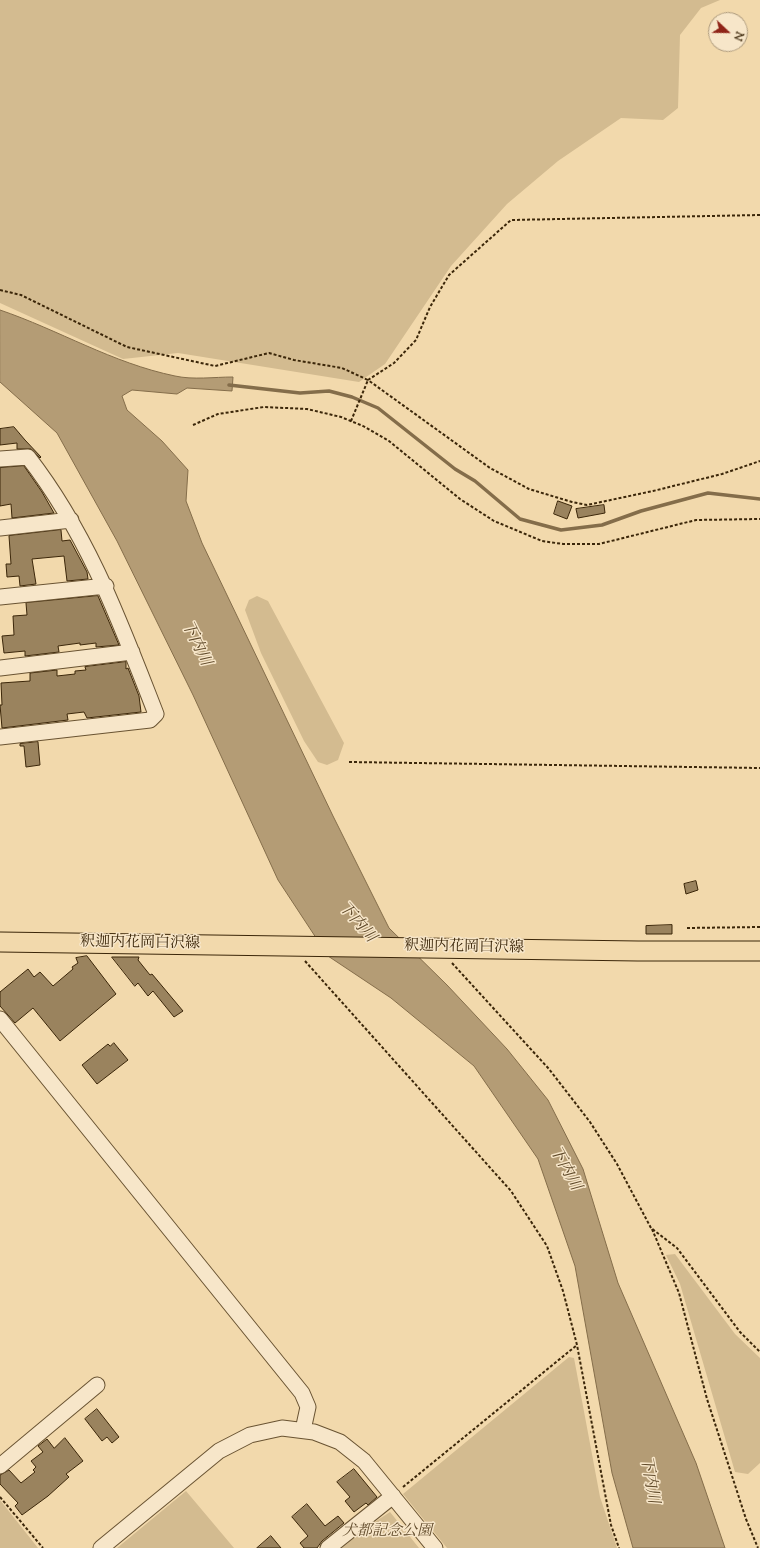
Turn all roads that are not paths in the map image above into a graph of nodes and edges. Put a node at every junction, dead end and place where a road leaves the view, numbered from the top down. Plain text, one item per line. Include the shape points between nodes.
1 (0, 459) edge
2 (71, 520) junction
3 (0, 528) edge
4 (106, 586) junction
5 (0, 597) edge
6 (132, 652) junction
7 (0, 668) edge
8 (0, 737) edge
9 (0, 942) edge
10 (760, 951) edge
11 (0, 1019) edge
12 (97, 1385) dead end
13 (303, 1430) junction
14 (0, 1466) edge
15 (393, 1496) junction
16 (101, 1548) edge
17 (328, 1548) edge
18 (435, 1548) edge

1 - 2 street via 28,457
2 - 3 street
2 - 4 street
4 - 5 street
4 - 6 street
6 - 7 street
6 - 8 street via 156,714 150,720
9 - 10 main road, 釈迦内花岡白沢線
11 - 13 street via 302,1393 308,1407
12 - 14 street
13 - 15 street via 340,1442 364,1461
13 - 16 street via 282,1428 250,1435 219,1451
15 - 17 street
15 - 18 street

